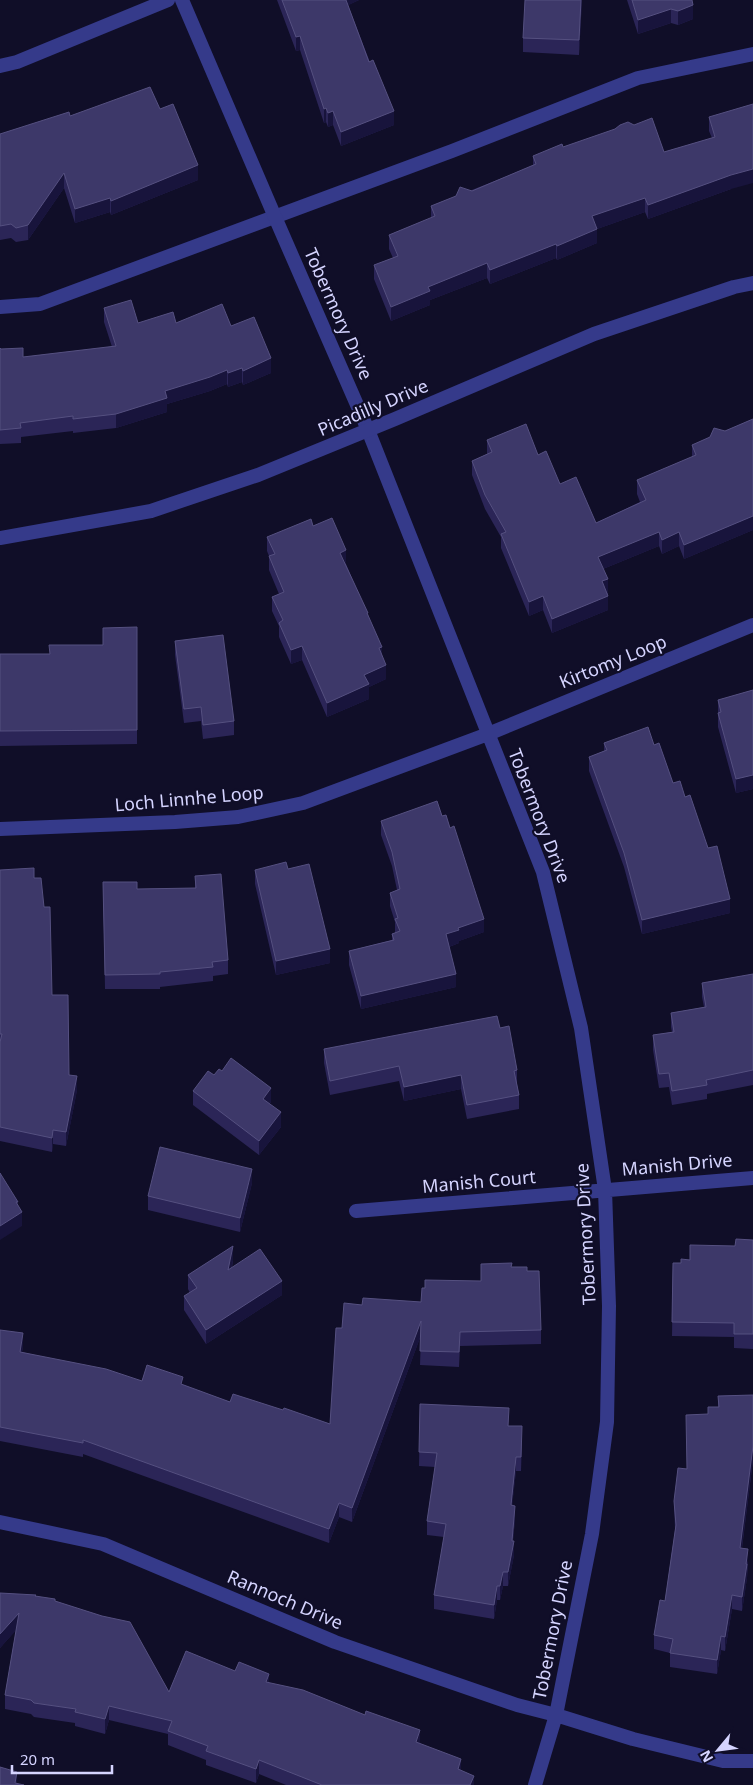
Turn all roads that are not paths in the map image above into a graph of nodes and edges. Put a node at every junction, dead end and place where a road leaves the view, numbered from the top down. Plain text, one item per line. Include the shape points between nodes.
1 (168, 0) edge
2 (182, 0) edge
3 (753, 54) edge
4 (0, 66) edge
5 (275, 217) junction
6 (753, 283) edge
7 (0, 307) edge
8 (368, 430) junction
9 (0, 538) edge
10 (753, 625) edge
11 (488, 734) junction
12 (0, 830) edge
13 (753, 1178) edge
14 (605, 1190) junction
15 (356, 1211) dead end
16 (0, 1522) edge
17 (556, 1714) junction
18 (753, 1760) edge
19 (535, 1785) edge

1 - 4 street
2 - 5 street, Tobermory Drive
3 - 5 street via 638,78
5 - 7 street via 40,304
5 - 8 street, Tobermory Drive
6 - 8 street, Picadilly Drive via 594,334
8 - 9 street, Picadilly Drive via 258,475 151,511
8 - 11 street, Tobermory Drive
10 - 11 street, Kirtomy Loop
11 - 12 street, Loch Linnhe Loop via 303,804 238,817
11 - 14 street, Tobermory Drive via 543,872 582,1028
13 - 14 street, Manish Drive
14 - 15 street, Manish Court
14 - 17 street, Tobermory Drive via 609,1306 607,1422 592,1534
16 - 17 street, Rannoch Drive via 103,1544 334,1642 517,1705
17 - 18 street via 723,1761
17 - 19 street, Tobermory Drive

